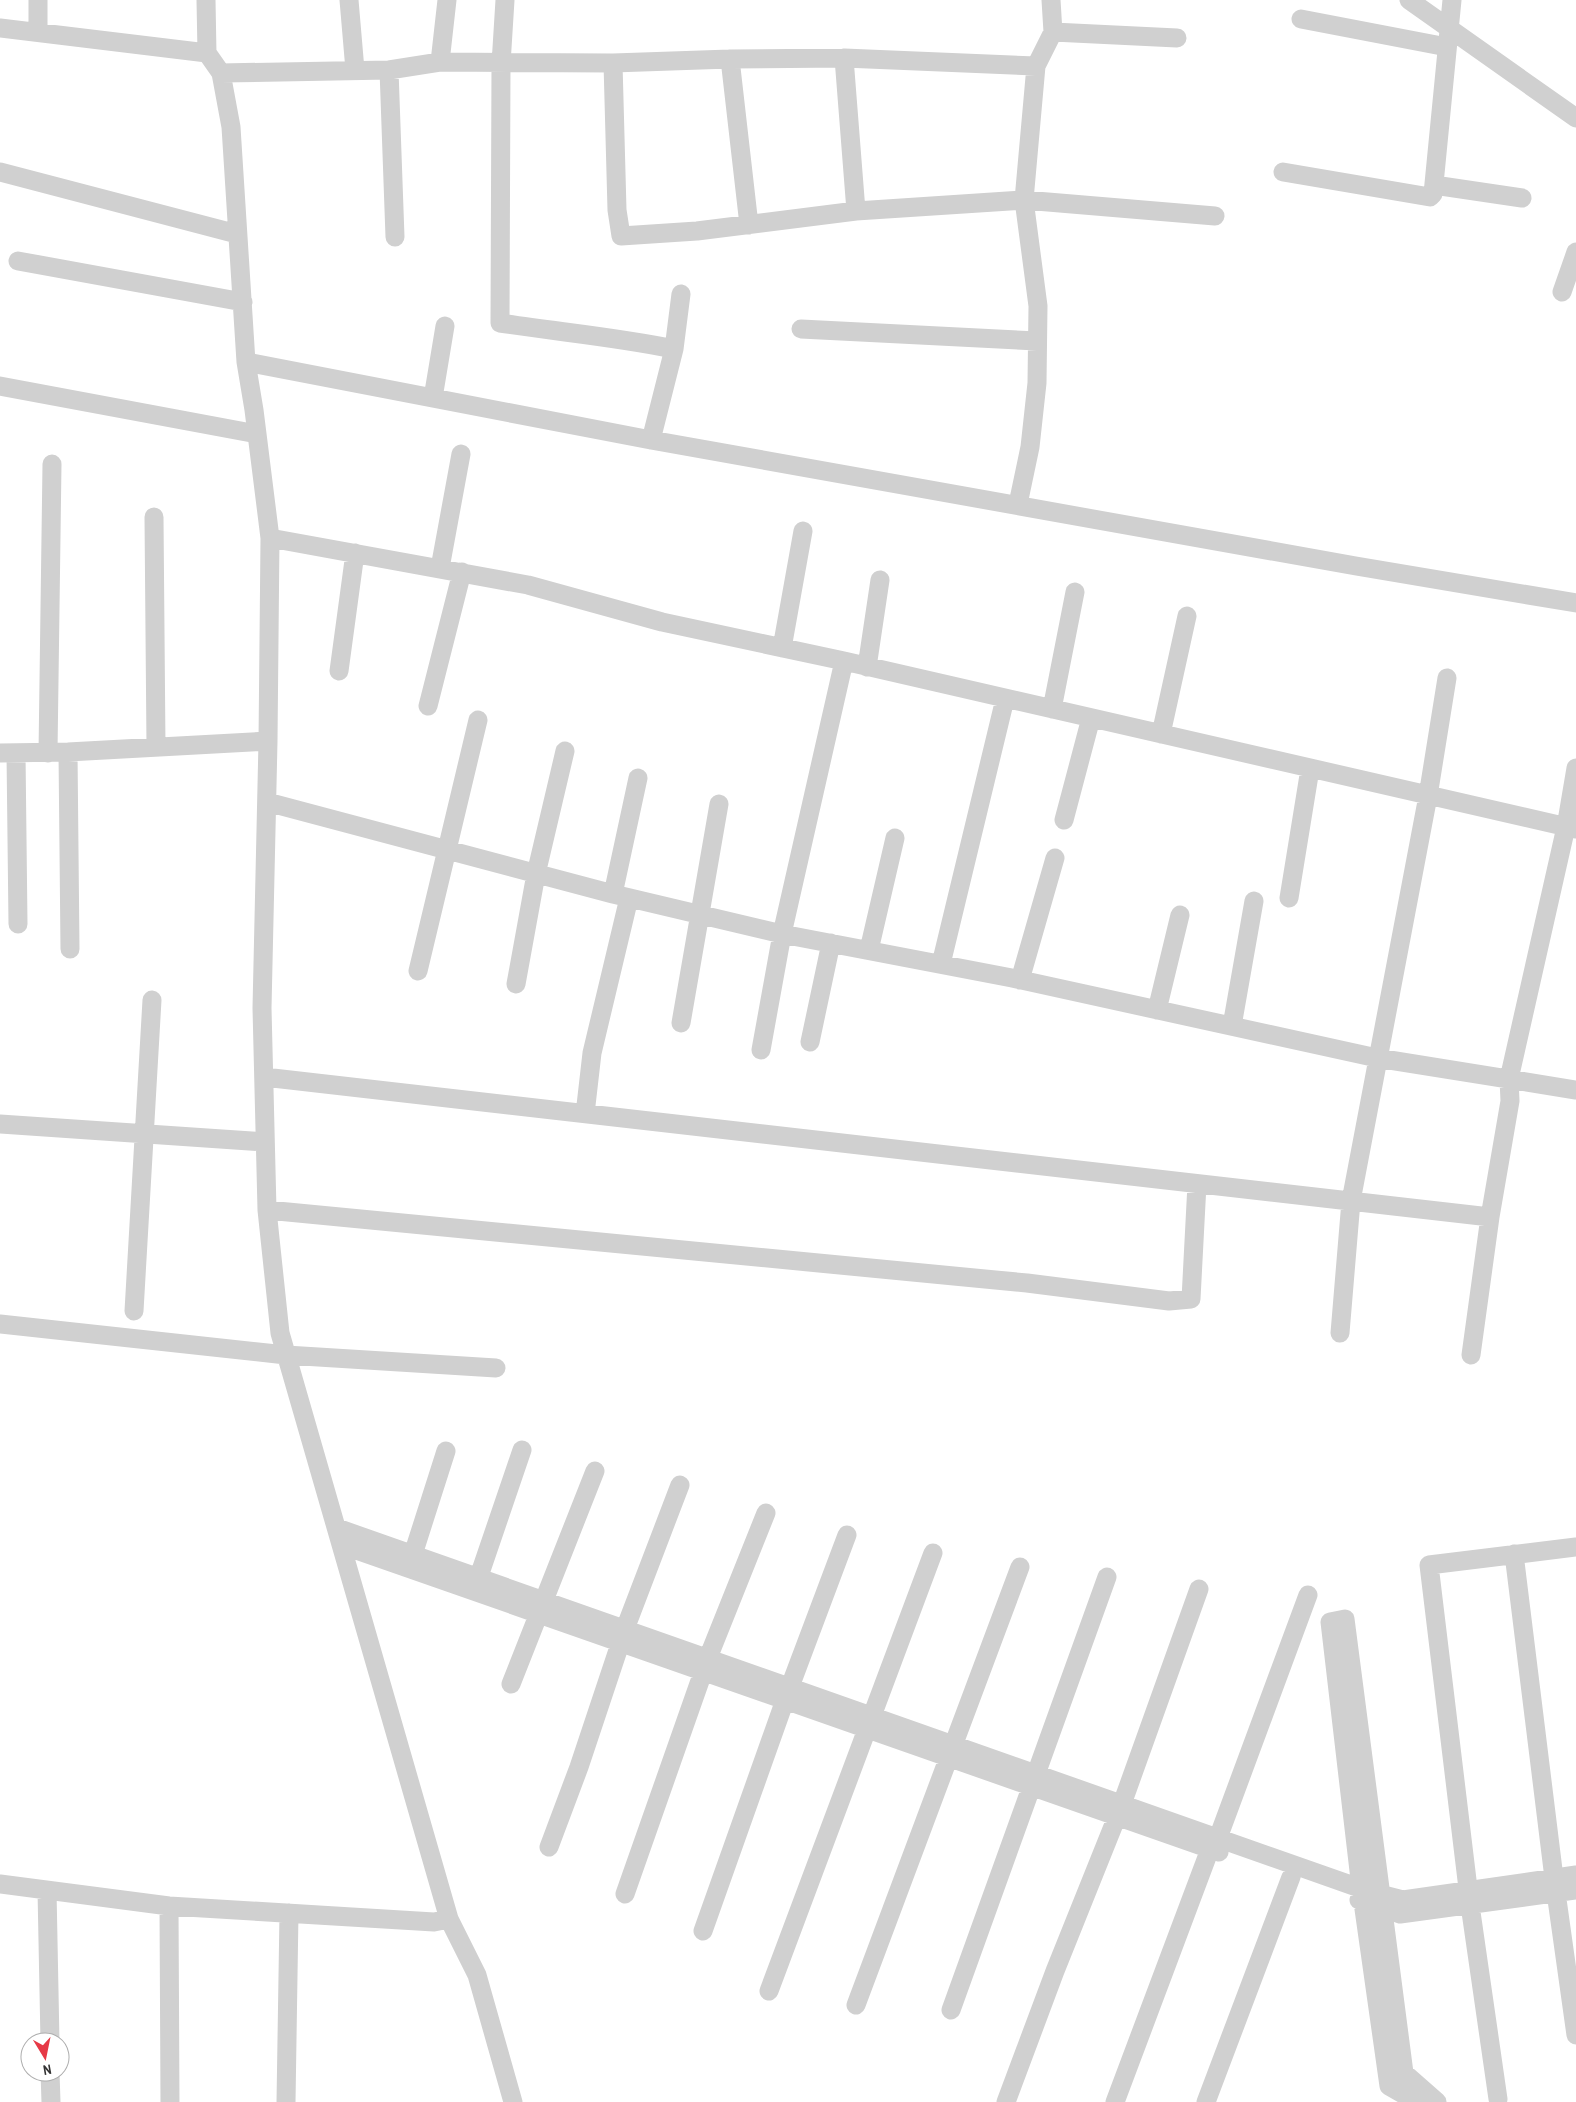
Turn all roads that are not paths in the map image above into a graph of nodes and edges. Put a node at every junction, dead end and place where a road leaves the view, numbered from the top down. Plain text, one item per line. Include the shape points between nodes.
1 (38, 0) edge
2 (206, 0) edge
3 (349, 0) edge
4 (447, 0) edge
5 (505, 0) edge
6 (1051, 0) edge
7 (1409, 0) edge
8 (1452, 0) edge
9 (1301, 19) dead end
10 (1449, 27) junction
11 (0, 28) edge
12 (38, 31) junction
13 (1052, 32) junction
14 (1178, 38) dead end
15 (1447, 46) junction
16 (207, 53) junction
17 (844, 58) junction
18 (730, 59) junction
19 (440, 62) junction
20 (613, 63) junction
21 (501, 64) junction
22 (1036, 66) junction
23 (355, 70) junction
24 (389, 70) junction
25 (221, 73) junction
26 (1576, 118) edge
27 (0, 172) edge
28 (1283, 172) dead end
29 (1434, 185) junction
30 (1522, 198) dead end
31 (1024, 200) junction
32 (856, 211) junction
33 (1215, 216) dead end
34 (749, 225) junction
35 (237, 234) junction
36 (395, 237) dead end
37 (1576, 252) edge
38 (18, 261) dead end
39 (1562, 292) dead end
40 (681, 294) dead end
41 (243, 302) junction
42 (445, 326) dead end
43 (800, 329) dead end
44 (1037, 341) junction
45 (674, 348) junction
46 (246, 362) junction
47 (0, 386) edge
48 (433, 398) junction
49 (257, 434) junction
50 (651, 440) junction
51 (461, 454) dead end
52 (52, 464) dead end
53 (1018, 504) junction
54 (154, 517) dead end
55 (803, 531) dead end
56 (270, 538) junction
57 (355, 553) junction
58 (440, 568) junction
59 (462, 572) junction
60 (880, 580) dead end
61 (1075, 592) dead end
62 (1576, 603) edge
63 (1187, 616) dead end
64 (782, 648) junction
65 (844, 661) junction
66 (867, 667) junction
67 (339, 671) dead end
68 (1447, 678) dead end
69 (1005, 698) junction
70 (428, 706) dead end
71 (1052, 709) junction
72 (1091, 718) junction
73 (478, 720) dead end
74 (1161, 734) junction
75 (268, 741) junction
76 (156, 747) junction
77 (565, 751) dead end
78 (68, 752) junction
79 (8, 753) edge
80 (48, 753) junction
81 (1576, 768) edge
82 (1310, 769) junction
83 (638, 778) dead end
84 (1428, 796) junction
85 (267, 802) junction
86 (719, 804) dead end
87 (1064, 820) dead end
88 (1571, 828) edge
89 (895, 838) dead end
90 (448, 850) junction
91 (1055, 858) dead end
92 (536, 874) junction
93 (621, 896) junction
94 (1289, 898) dead end
95 (1254, 901) dead end
96 (700, 915) junction
97 (1180, 916) dead end
98 (18, 924) dead end
99 (782, 934) junction
100 (831, 943) junction
101 (70, 949) dead end
102 (869, 950) junction
103 (941, 964) junction
104 (418, 971) dead end
105 (1020, 980) junction
106 (516, 984) dead end
107 (152, 1000) dead end
108 (1157, 1010) junction
109 (681, 1023) dead end
110 (1232, 1026) junction
111 (810, 1042) dead end
112 (761, 1050) dead end
113 (1377, 1058) junction
114 (264, 1077) junction
115 (1509, 1079) junction
116 (1576, 1090) edge
117 (585, 1114) junction
118 (0, 1124) edge
119 (143, 1134) junction
120 (265, 1142) junction
121 (1197, 1184) junction
122 (1351, 1201) junction
123 (267, 1210) junction
124 (1490, 1217) junction
125 (134, 1311) dead end
126 (0, 1324) edge
127 (1340, 1333) dead end
128 (286, 1355) junction
129 (1471, 1355) dead end
130 (496, 1368) dead end
131 (522, 1450) dead end
132 (446, 1451) dead end
133 (595, 1471) dead end
134 (680, 1485) dead end
135 (766, 1513) dead end
136 (847, 1535) dead end
137 (339, 1536) junction
138 (1576, 1546) edge
139 (933, 1553) dead end
140 (1514, 1554) junction
141 (412, 1562) junction
142 (1020, 1567) dead end
143 (1107, 1578) dead end
144 (476, 1584) junction
145 (1199, 1588) dead end
146 (1308, 1594) dead end
147 (542, 1608) junction
148 (623, 1636) junction
149 (705, 1665) junction
150 (511, 1684) dead end
151 (787, 1694) junction
152 (870, 1723) junction
153 (951, 1751) junction
154 (1034, 1780) junction
155 (1119, 1810) junction
156 (1214, 1844) junction
157 (549, 1847) dead end
158 (1576, 1875) edge
159 (1291, 1877) junction
160 (0, 1884) edge
161 (1555, 1886) junction
162 (47, 1890) junction
163 (1576, 1890) edge
164 (625, 1894) dead end
165 (1362, 1895) junction
166 (1470, 1898) junction
167 (1383, 1901) junction
168 (169, 1906) junction
169 (289, 1913) junction
170 (450, 1919) junction
171 (702, 1931) dead end
172 (769, 1991) dead end
173 (856, 2005) dead end
174 (951, 2010) dead end
175 (50, 2032) edge
176 (1576, 2035) edge
177 (50, 2082) edge
178 (1498, 2099) dead end
179 (51, 2102) edge
180 (170, 2102) edge
181 (286, 2102) edge
182 (513, 2102) edge
183 (1006, 2102) edge
184 (1115, 2102) edge
185 (1206, 2102) edge
186 (1416, 2102) edge
187 (1436, 2102) edge

1 - 12 street
2 - 16 street
3 - 23 street
4 - 19 street
5 - 21 street
6 - 13 street
7 - 10 street
8 - 10 street
9 - 15 street
10 - 15 street
10 - 26 street
11 - 12 street
12 - 16 street
13 - 14 street
13 - 22 street
15 - 29 street
16 - 25 street
17 - 18 street
17 - 22 street
17 - 32 street
18 - 20 street
18 - 34 street
19 - 21 street
19 - 24 street
20 - 21 street
20 - 34 street via 620,236
21 - 45 street via 500,323
22 - 31 street
23 - 24 street
23 - 25 street
24 - 36 street
25 - 35 street via 231,127
27 - 35 street
28 - 29 street via 1430,196
29 - 30 street
31 - 32 street
31 - 33 street
31 - 44 street via 1038,306
32 - 34 street
35 - 41 street
37 - 39 street
38 - 41 street
40 - 45 street
41 - 46 street
42 - 48 street
43 - 44 street
44 - 53 street via 1030,446
45 - 50 street
46 - 48 street
46 - 49 street
47 - 49 street
48 - 50 street
49 - 56 street
50 - 53 street
51 - 58 street
52 - 80 street
53 - 62 street
54 - 76 street
55 - 64 street
56 - 57 street
56 - 75 street
57 - 58 street
57 - 67 street
58 - 59 street
59 - 64 street via 528,585 662,622
59 - 70 street
60 - 66 street
61 - 71 street
63 - 74 street
64 - 65 street
65 - 66 street
65 - 99 street
66 - 69 street
68 - 84 street
69 - 71 street
69 - 103 street
71 - 72 street
72 - 74 street
72 - 87 street
73 - 90 street
74 - 82 street
75 - 76 street
75 - 85 street
76 - 78 street
77 - 92 street
78 - 80 street
78 - 101 street
79 - 80 street
79 - 98 street
81 - 88 street
82 - 84 street
82 - 94 street
83 - 93 street
84 - 88 street
84 - 113 street
85 - 90 street
85 - 114 street via 262,1008
86 - 96 street
88 - 115 street
89 - 102 street
90 - 92 street
90 - 104 street
91 - 105 street
92 - 93 street
92 - 106 street
93 - 96 street
93 - 117 street via 592,1053
95 - 110 street
96 - 99 street
96 - 109 street
97 - 108 street
99 - 100 street
99 - 112 street
100 - 102 street
100 - 111 street
102 - 103 street
103 - 105 street
105 - 108 street
107 - 119 street
108 - 110 street
110 - 113 street
113 - 115 street
113 - 122 street
114 - 117 street
114 - 120 street
115 - 116 street
115 - 124 street via 1510,1101
117 - 121 street
118 - 119 street
119 - 120 street
119 - 125 street
120 - 123 street
121 - 122 street
121 - 123 street via 1191,1298 1169,1301 1027,1282
122 - 124 street
122 - 127 street
123 - 128 street via 280,1333
124 - 129 street
126 - 128 street
128 - 130 street
128 - 137 street
131 - 144 street
132 - 141 street
133 - 147 street
134 - 148 street
135 - 149 street
136 - 151 street
137 - 141 street
137 - 170 street
138 - 140 street
139 - 152 street
140 - 161 street
140 - 166 street via 1429,1566
141 - 144 street
142 - 153 street
143 - 154 street
144 - 147 street
145 - 155 street
146 - 156 street
147 - 148 street
147 - 150 street
148 - 149 street
148 - 157 street
149 - 151 street
149 - 164 street
151 - 152 street
151 - 171 street
152 - 153 street
152 - 172 street
153 - 154 street
153 - 173 street
154 - 155 street
154 - 174 street
155 - 156 street
155 - 183 street
156 - 159 street
156 - 165 street
156 - 184 street
158 - 161 street
159 - 165 street
159 - 185 street
160 - 162 street
161 - 163 street
161 - 166 street
161 - 176 street
162 - 168 street
162 - 175 street
165 - 167 street
165 - 167 street via 1330,1622 1345,1619
165 - 186 street via 1389,2086
166 - 167 street
166 - 178 street
167 - 187 street via 1404,2073
168 - 169 street
168 - 180 street
169 - 170 street via 434,1922
169 - 181 street
170 - 182 street via 477,1975
177 - 179 street

